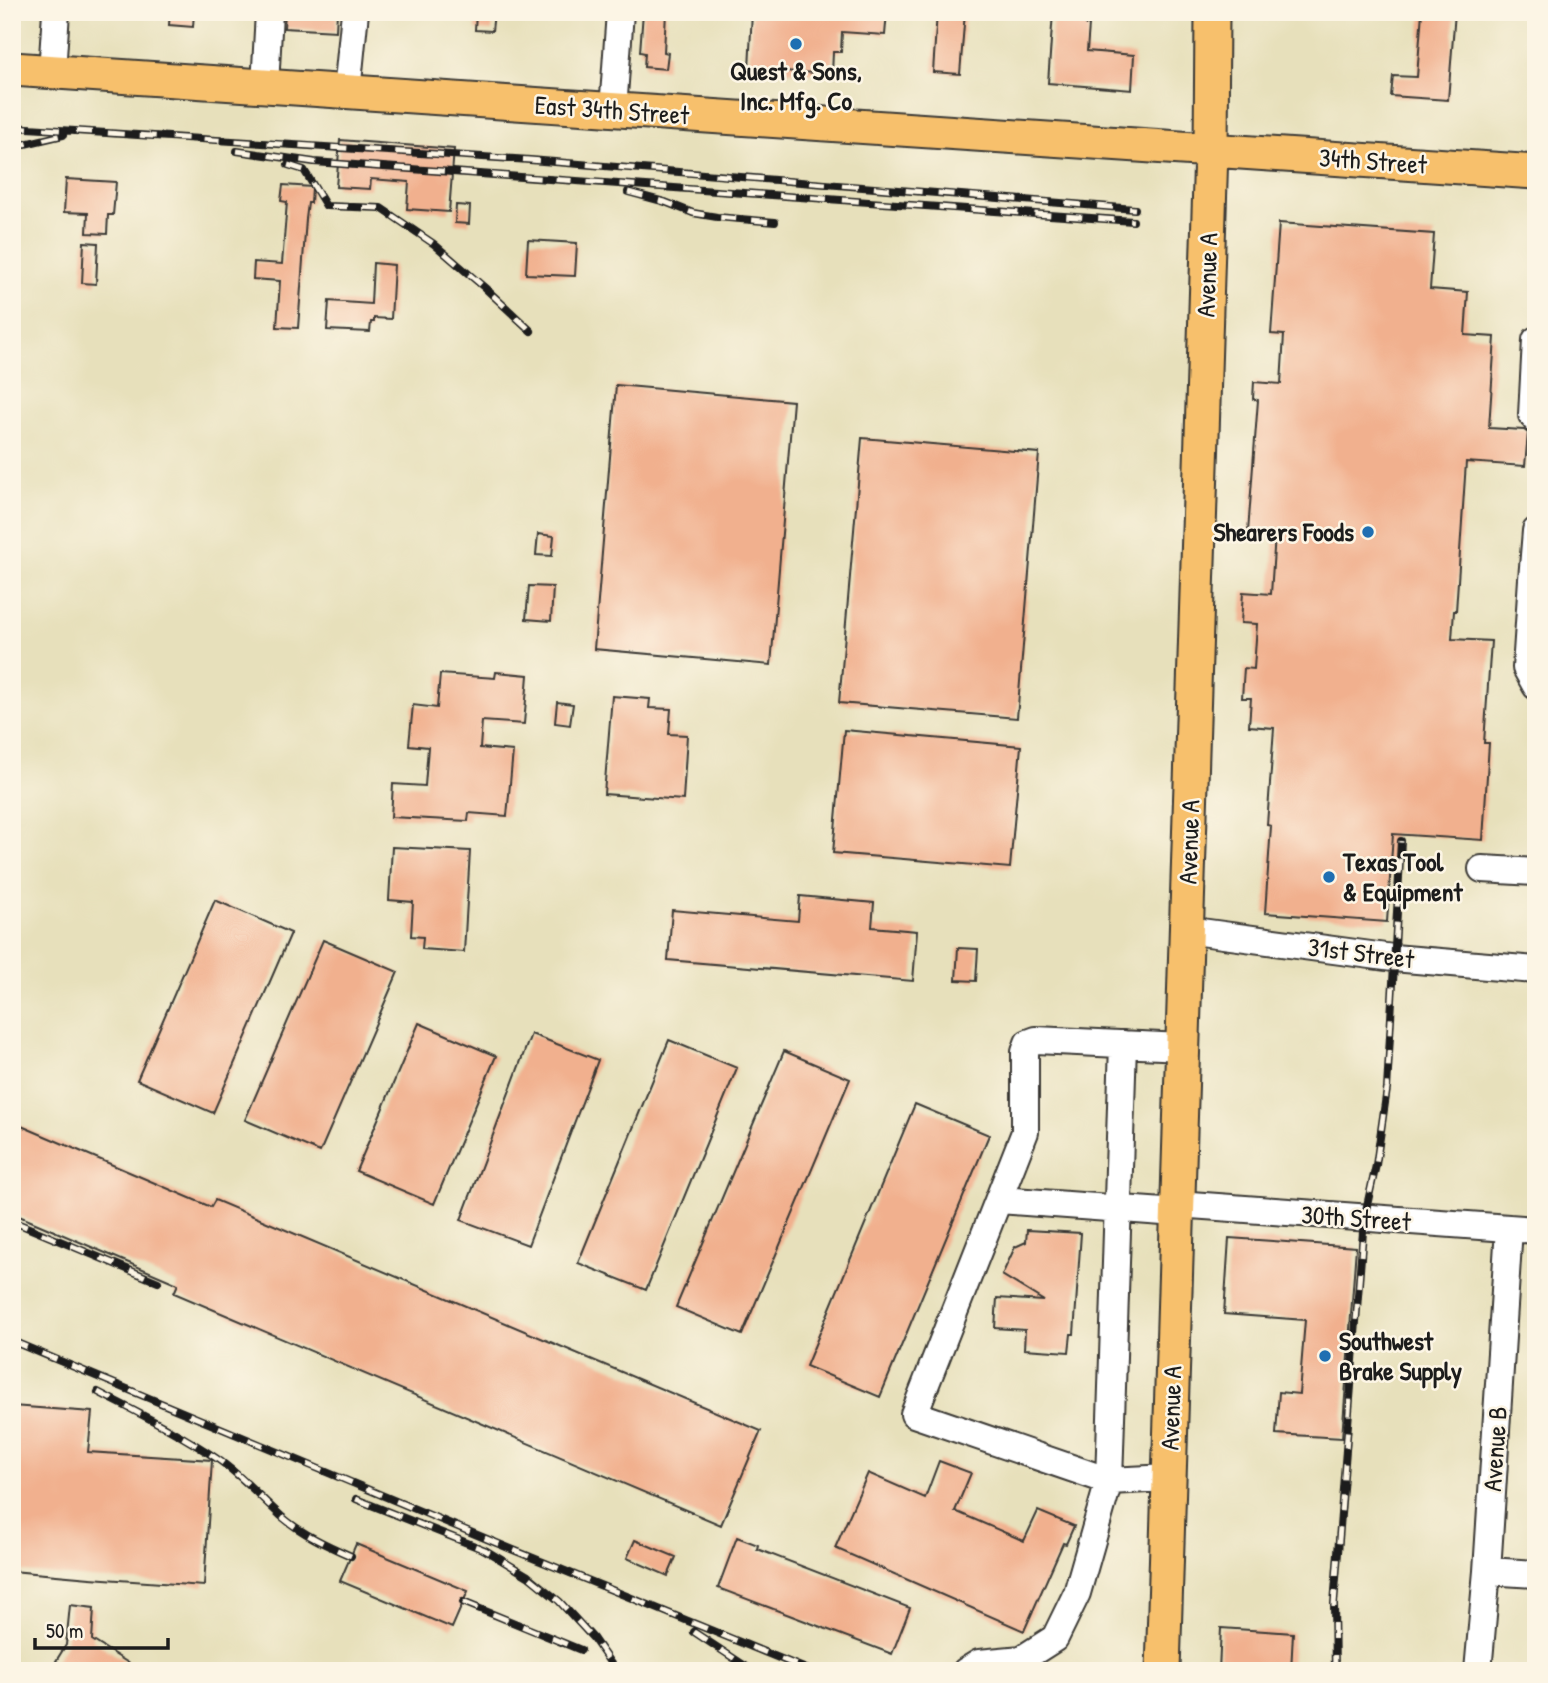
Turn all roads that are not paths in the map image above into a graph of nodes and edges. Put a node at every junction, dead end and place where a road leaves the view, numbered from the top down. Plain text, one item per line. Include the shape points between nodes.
1 (56, 12) edge
2 (269, 12) edge
3 (355, 12) edge
4 (620, 12) edge
5 (1212, 12) edge
6 (12, 69) edge
7 (52, 72) junction
8 (265, 86) junction
9 (347, 92) junction
10 (613, 110) junction
11 (1211, 150) junction
12 (1536, 172) edge
13 (1536, 340) edge
14 (1536, 420) edge
15 (1536, 531) edge
16 (1534, 579) edge
17 (1536, 686) edge
18 (1482, 869) dead end
19 (1536, 872) edge
20 (1186, 930) junction
21 (1536, 970) edge
22 (1123, 1044) junction
23 (1182, 1047) junction
24 (999, 1200) junction
25 (1117, 1209) junction
26 (1177, 1209) junction
27 (1509, 1228) junction
28 (1536, 1230) edge
29 (1168, 1478) junction
30 (1109, 1481) junction
31 (1487, 1571) junction
32 (1536, 1574) edge
33 (966, 1671) edge
34 (1163, 1671) edge
35 (1478, 1671) edge

1 - 7 street
2 - 8 street
3 - 9 street
4 - 10 street
5 - 11 main road, Avenue A
6 - 7 main road, East 34th Street
7 - 8 main road, East 34th Street
8 - 9 main road, East 34th Street
9 - 10 main road, East 34th Street
10 - 11 main road, East 34th Street
11 - 12 main road, 34th Street
11 - 20 main road, Avenue A
13 - 14 street via 1532,415
15 - 16 street
16 - 17 street via 1525,668
18 - 19 street
20 - 21 street, 31st Street via 1393,958
20 - 23 main road, Avenue A
22 - 23 street
22 - 24 street via 1036,1040 1028,1044 1026,1132
22 - 25 street
23 - 26 main road, Avenue A
24 - 25 street, 30th Street
24 - 30 street via 914,1414
25 - 26 street, 30th Street
25 - 30 street
26 - 27 street, 30th Street
26 - 29 main road, Avenue A
27 - 28 street, 30th Street
27 - 31 street, Avenue B
29 - 30 street
29 - 34 main road, Avenue A
30 - 33 street via 1077,1593 1055,1638 1022,1659 979,1663
31 - 32 street
31 - 35 street, Avenue B

